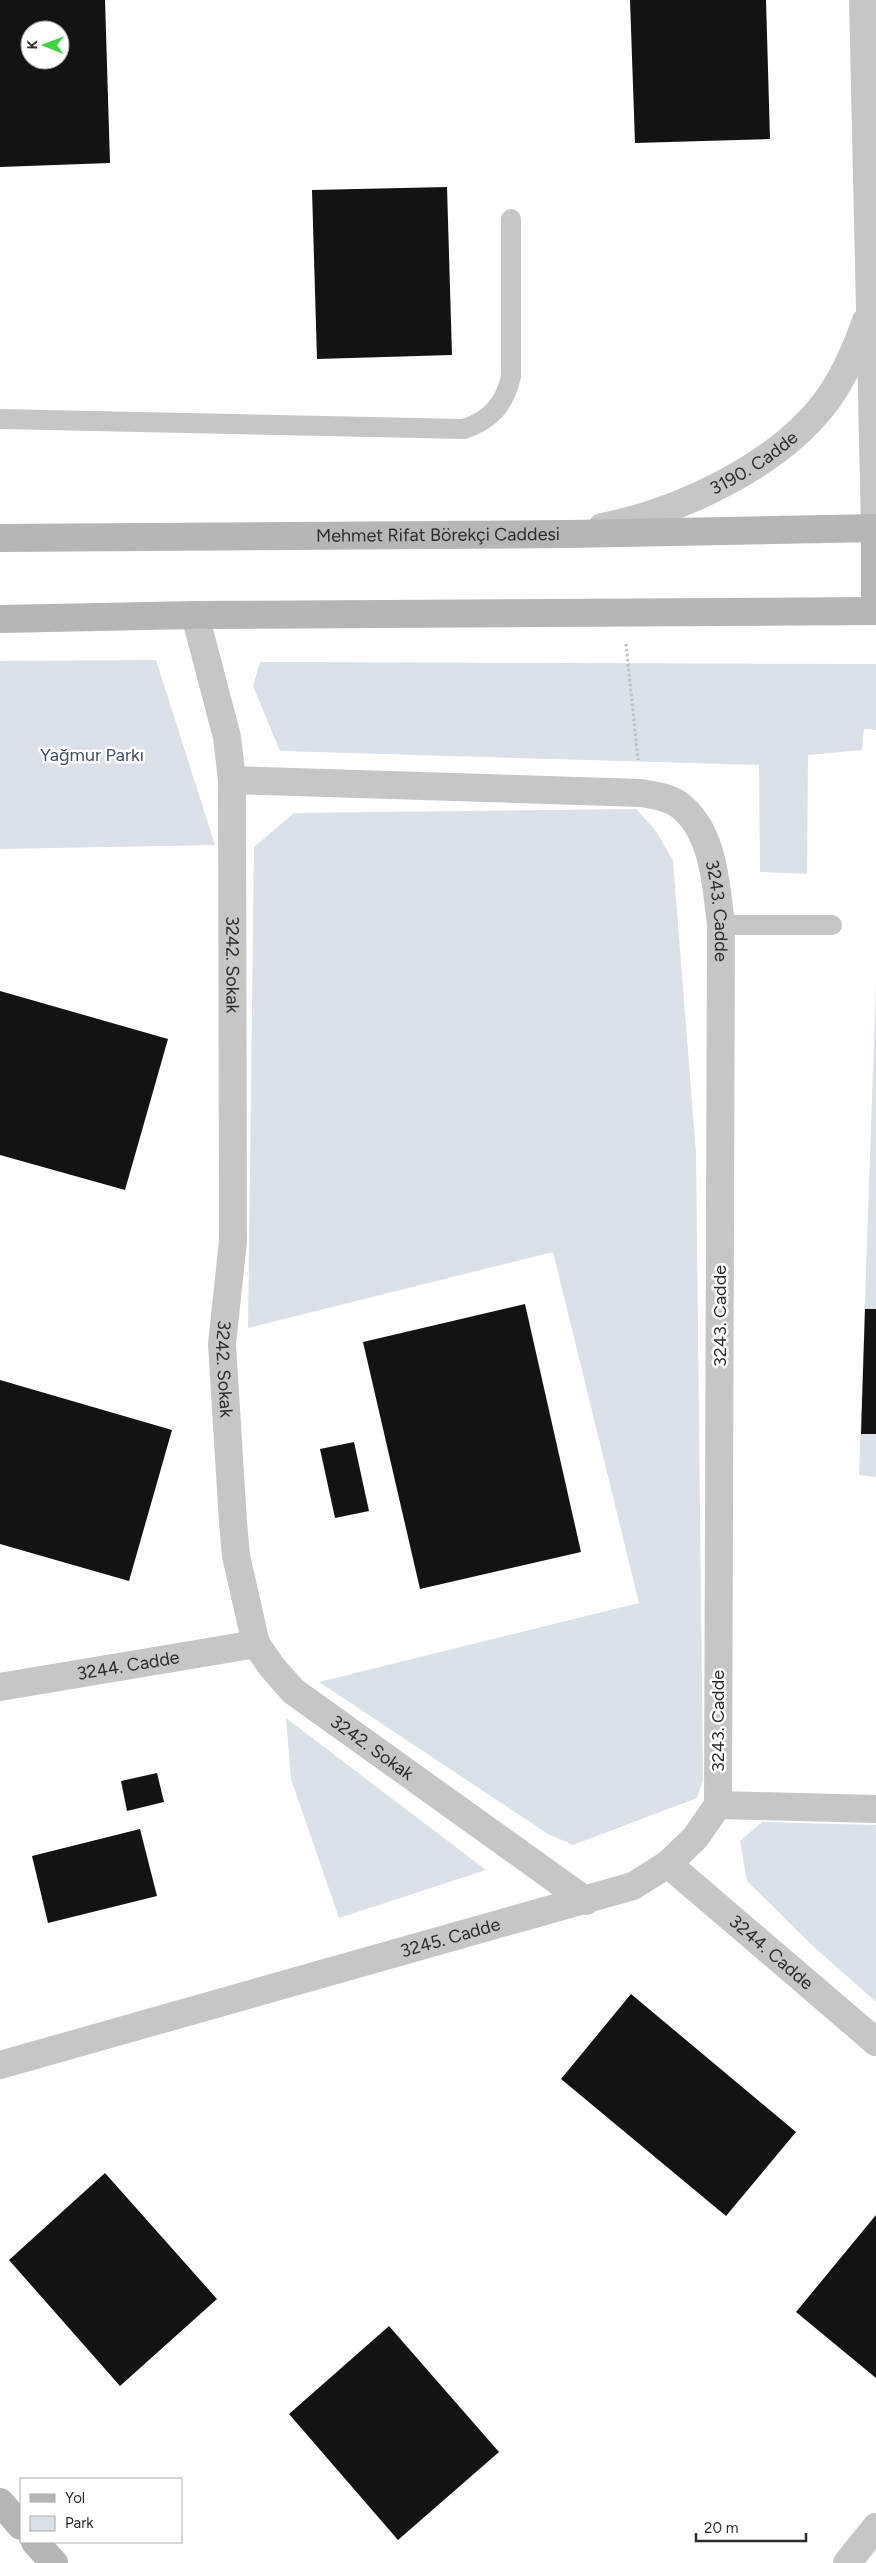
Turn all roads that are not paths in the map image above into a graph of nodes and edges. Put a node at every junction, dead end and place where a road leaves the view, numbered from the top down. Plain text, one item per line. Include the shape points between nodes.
1 (863, 0) edge
2 (511, 219) dead end
3 (870, 308) junction
4 (0, 419) edge
5 (876, 528) edge
6 (568, 534) junction
7 (0, 538) edge
8 (875, 611) edge
9 (195, 615) junction
10 (0, 619) edge
11 (232, 780) junction
12 (721, 924) junction
13 (832, 925) dead end
14 (256, 1644) junction
15 (0, 1687) edge
16 (718, 1805) junction
17 (876, 1809) edge
18 (668, 1864) junction
19 (586, 1901) junction
20 (876, 2042) edge
21 (0, 2065) edge
22 (0, 2502) edge
23 (20, 2525) edge
24 (876, 2527) edge
25 (36, 2543) edge
26 (54, 2563) edge
27 (847, 2563) edge

1 - 3 street, 3190. Cadde
2 - 4 lane via 511,376 507,393 498,408 477,424 464,429
3 - 5 street, 3190. Cadde
3 - 6 street, 3190. Cadde via 841,379 825,403 795,436 762,459 686,502 629,522
5 - 6 main road, Mehmet Rifat Börekçi Caddesi
5 - 8 main road
6 - 7 main road, Mehmet Rifat Börekçi Caddesi
8 - 9 main road
9 - 10 main road
9 - 11 street, 3242. Sokak via 227,737
11 - 12 street, 3243. Cadde via 659,796 678,804 700,830 711,860
11 - 14 street, 3242. Sokak via 232,1241 222,1344 236,1556
12 - 13 lane
12 - 16 street, 3243. Cadde
14 - 15 street, 3244. Cadde
14 - 19 street, 3242. Sokak via 294,1691
16 - 17 street
16 - 18 street, 3245. Cadde via 695,1838
18 - 19 street, 3245. Cadde via 633,1886
18 - 20 street, 3244. Cadde
19 - 21 street, 3245. Cadde
22 - 23 main road
24 - 27 street
25 - 26 main road

